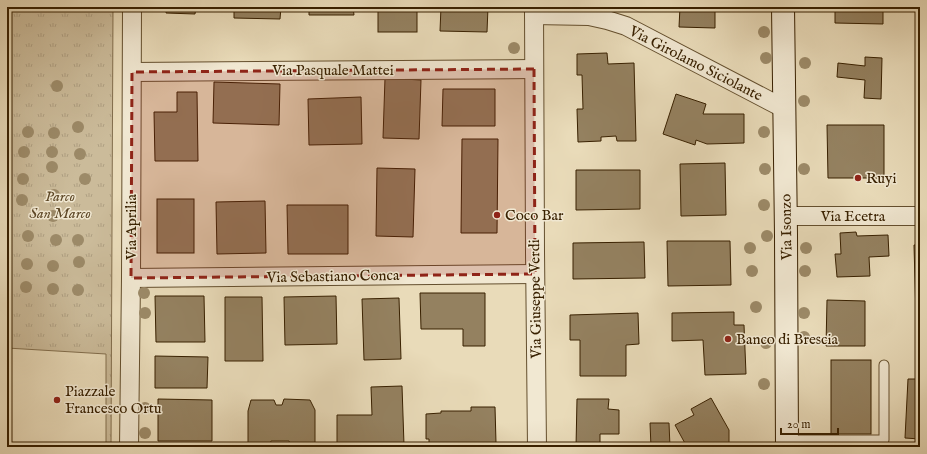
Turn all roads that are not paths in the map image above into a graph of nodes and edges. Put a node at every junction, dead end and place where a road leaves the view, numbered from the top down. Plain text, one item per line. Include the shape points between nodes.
1 (132, 7) edge
2 (783, 7) edge
3 (534, 11) edge
4 (534, 69) junction
5 (132, 72) junction
6 (784, 109) junction
7 (786, 216) junction
8 (920, 216) edge
9 (535, 274) junction
10 (131, 278) junction
11 (884, 365) dead end
12 (787, 444) edge
13 (129, 447) edge
14 (537, 447) edge

1 - 5 street, Via Aprilia
2 - 6 main road, Via Isonzo
3 - 4 street, Via Giuseppe Verdi
3 - 6 street, Via Girolamo Siciolante via 589,16 626,26
4 - 5 street, Via Pasquale Mattei
4 - 9 street, Via Giuseppe Verdi
5 - 10 street, Via Aprilia
6 - 7 main road, Via Isonzo
7 - 8 street, Via Ecetra
7 - 12 main road, Via Isonzo
9 - 10 street, Via Sebastiano Conca
9 - 14 street, Via Giuseppe Verdi
10 - 13 street, Via Aprilia
11 - 12 lane via 884,440

